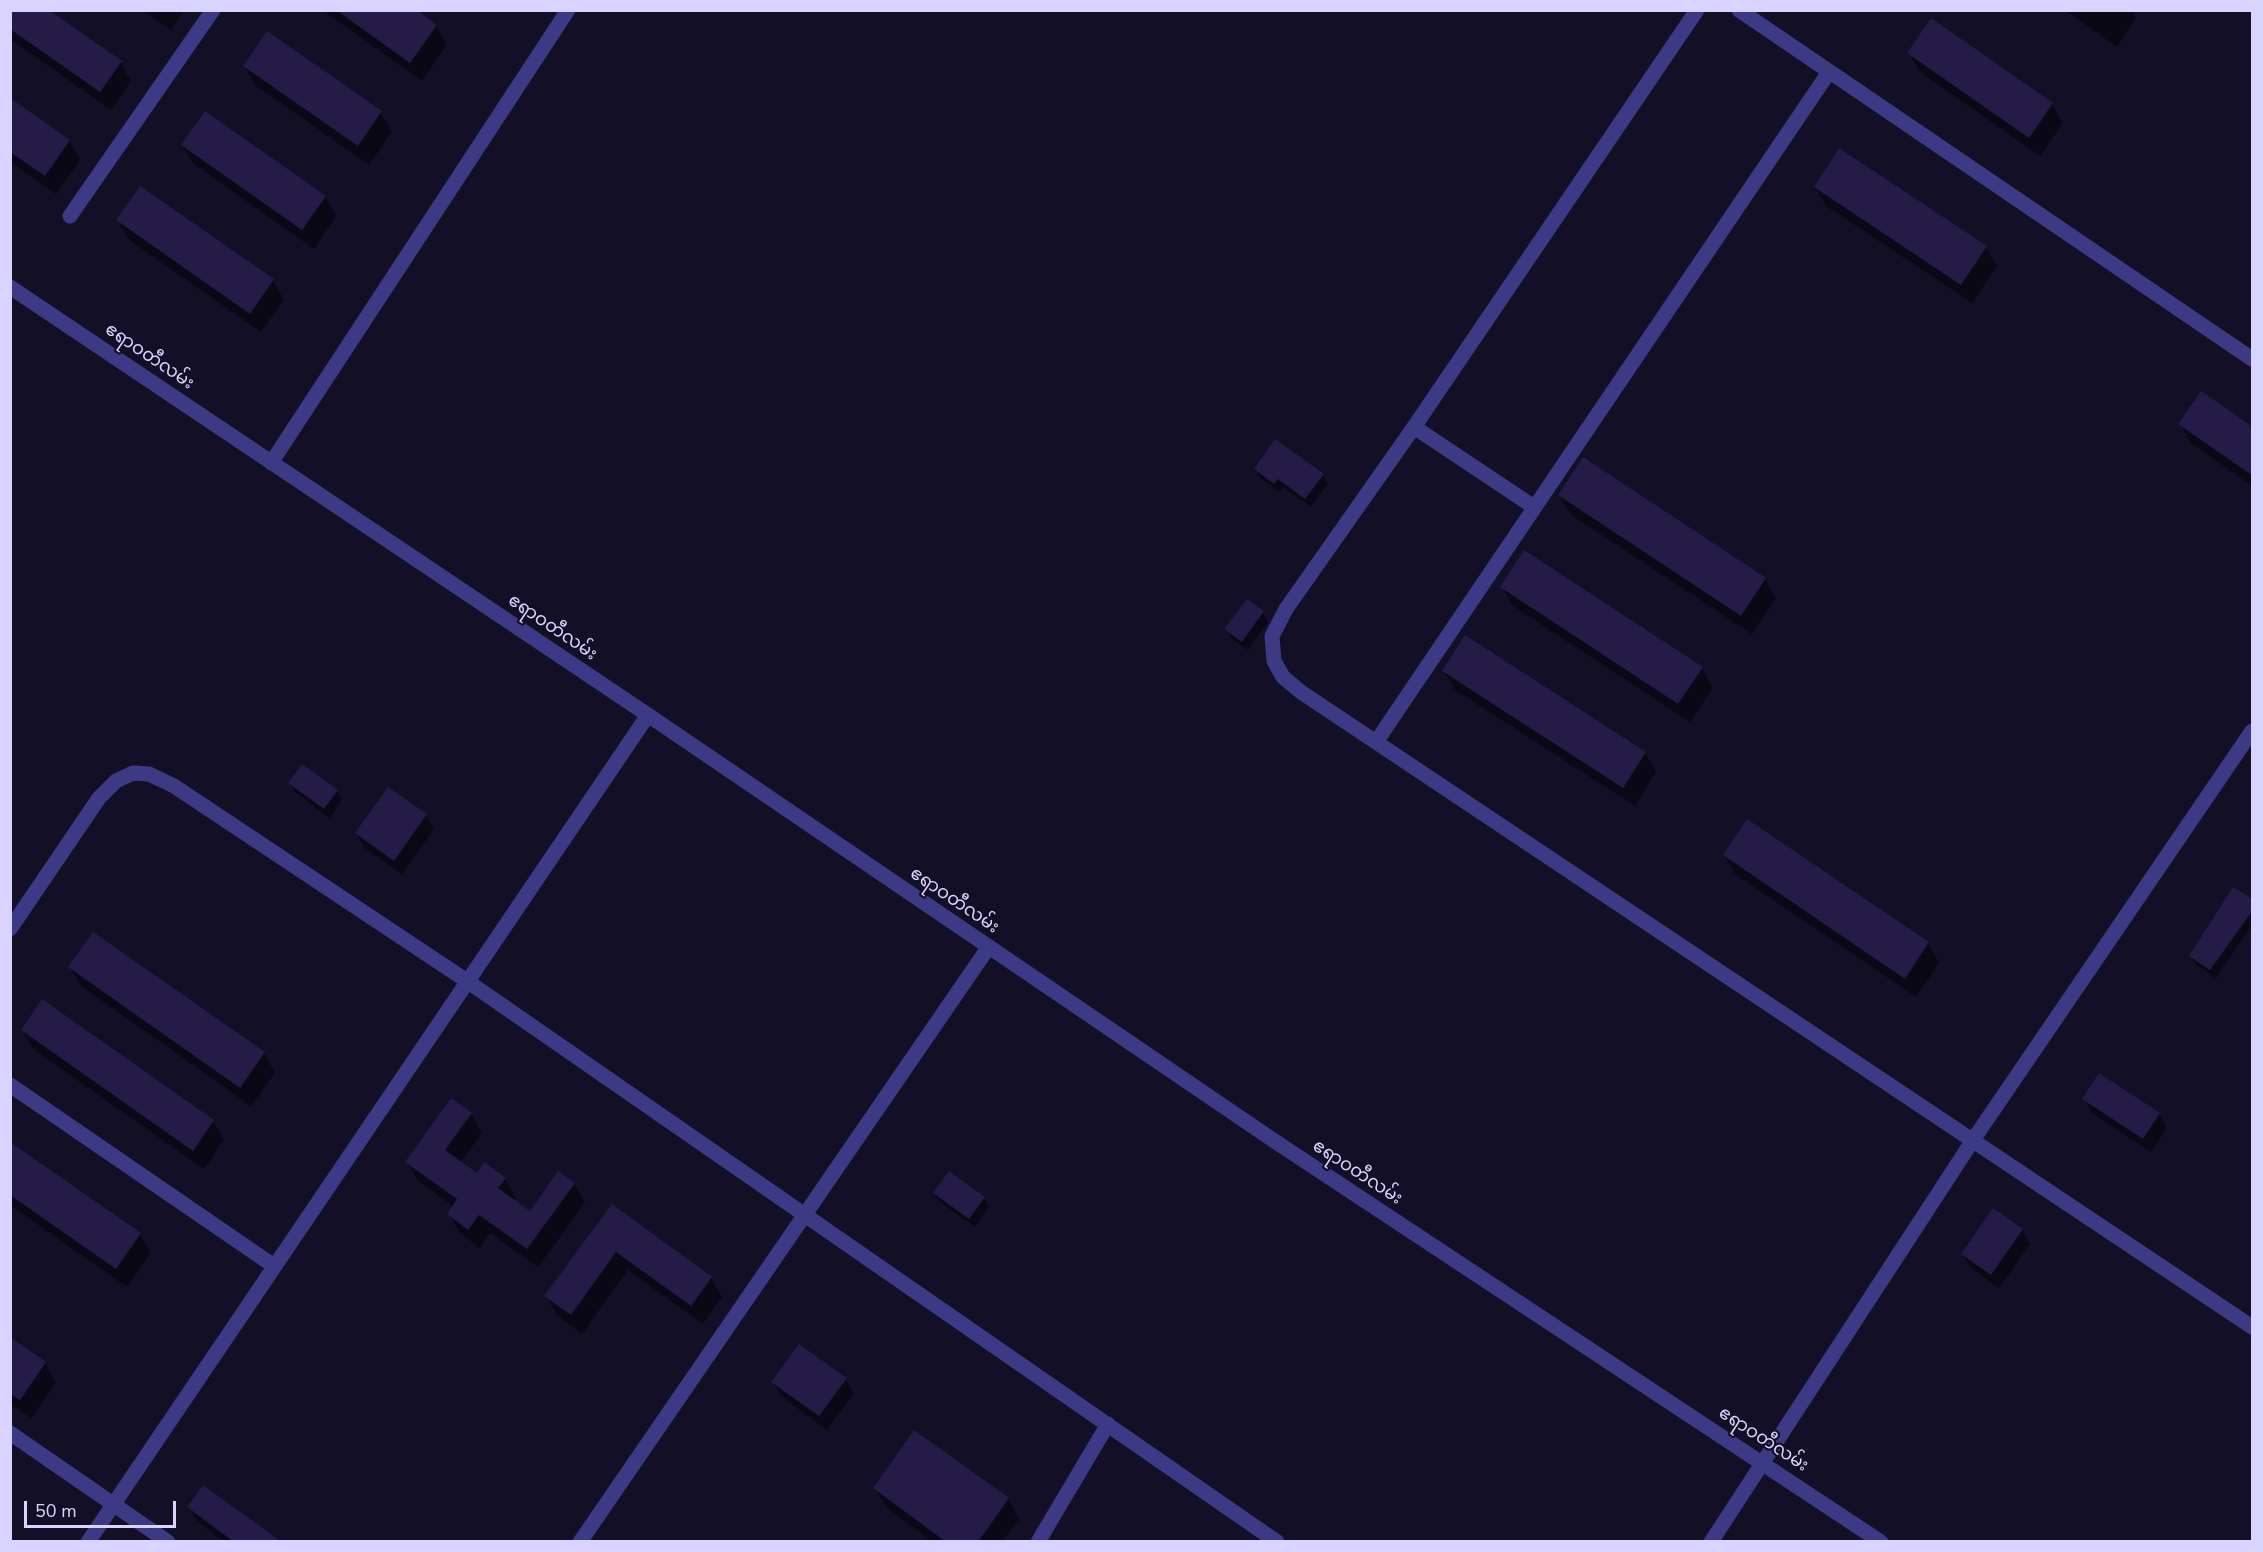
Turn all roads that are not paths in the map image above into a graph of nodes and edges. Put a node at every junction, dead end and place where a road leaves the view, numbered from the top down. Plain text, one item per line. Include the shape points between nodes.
1 (213, 10) edge
2 (568, 10) edge
3 (1697, 10) edge
4 (1738, 10) edge
5 (1829, 72) junction
6 (70, 216) dead end
7 (10, 287) edge
8 (2253, 359) edge
9 (1414, 427) junction
10 (270, 463) junction
11 (1534, 507) junction
12 (648, 715) junction
13 (2253, 731) edge
14 (1376, 742) junction
15 (10, 929) edge
16 (988, 948) junction
17 (467, 981) junction
18 (10, 1084) edge
19 (1973, 1140) junction
20 (805, 1214) junction
21 (274, 1266) junction
22 (2253, 1328) edge
23 (1108, 1424) junction
24 (10, 1433) edge
25 (1764, 1464) junction
26 (114, 1503) junction
27 (88, 1542) edge
28 (168, 1542) edge
29 (580, 1542) edge
30 (1038, 1542) edge
31 (1277, 1542) edge
32 (1711, 1542) edge
33 (1881, 1542) edge

1 - 6 street
2 - 10 street
3 - 9 street
4 - 5 street
5 - 8 street
5 - 11 street
7 - 10 street, ဧရာဝတီလမ်း
9 - 11 street
9 - 14 street via 1286,609 1272,636 1274,661 1283,676
10 - 12 street, ဧရာဝတီလမ်း
11 - 14 street
12 - 16 street, ဧရာဝတီလမ်း
12 - 17 street
13 - 19 street
14 - 19 street
15 - 17 street via 99,798 116,781 134,773 150,774 174,786
16 - 20 street
16 - 25 street, ဧရာဝတီလမ်း
17 - 20 street
17 - 21 street
18 - 21 street
19 - 22 street
19 - 25 street
20 - 23 street
20 - 29 street
21 - 26 street
23 - 30 street
23 - 31 street
24 - 26 street
25 - 32 street
25 - 33 street, ဧရာဝတီလမ်း
26 - 27 street
26 - 28 street

